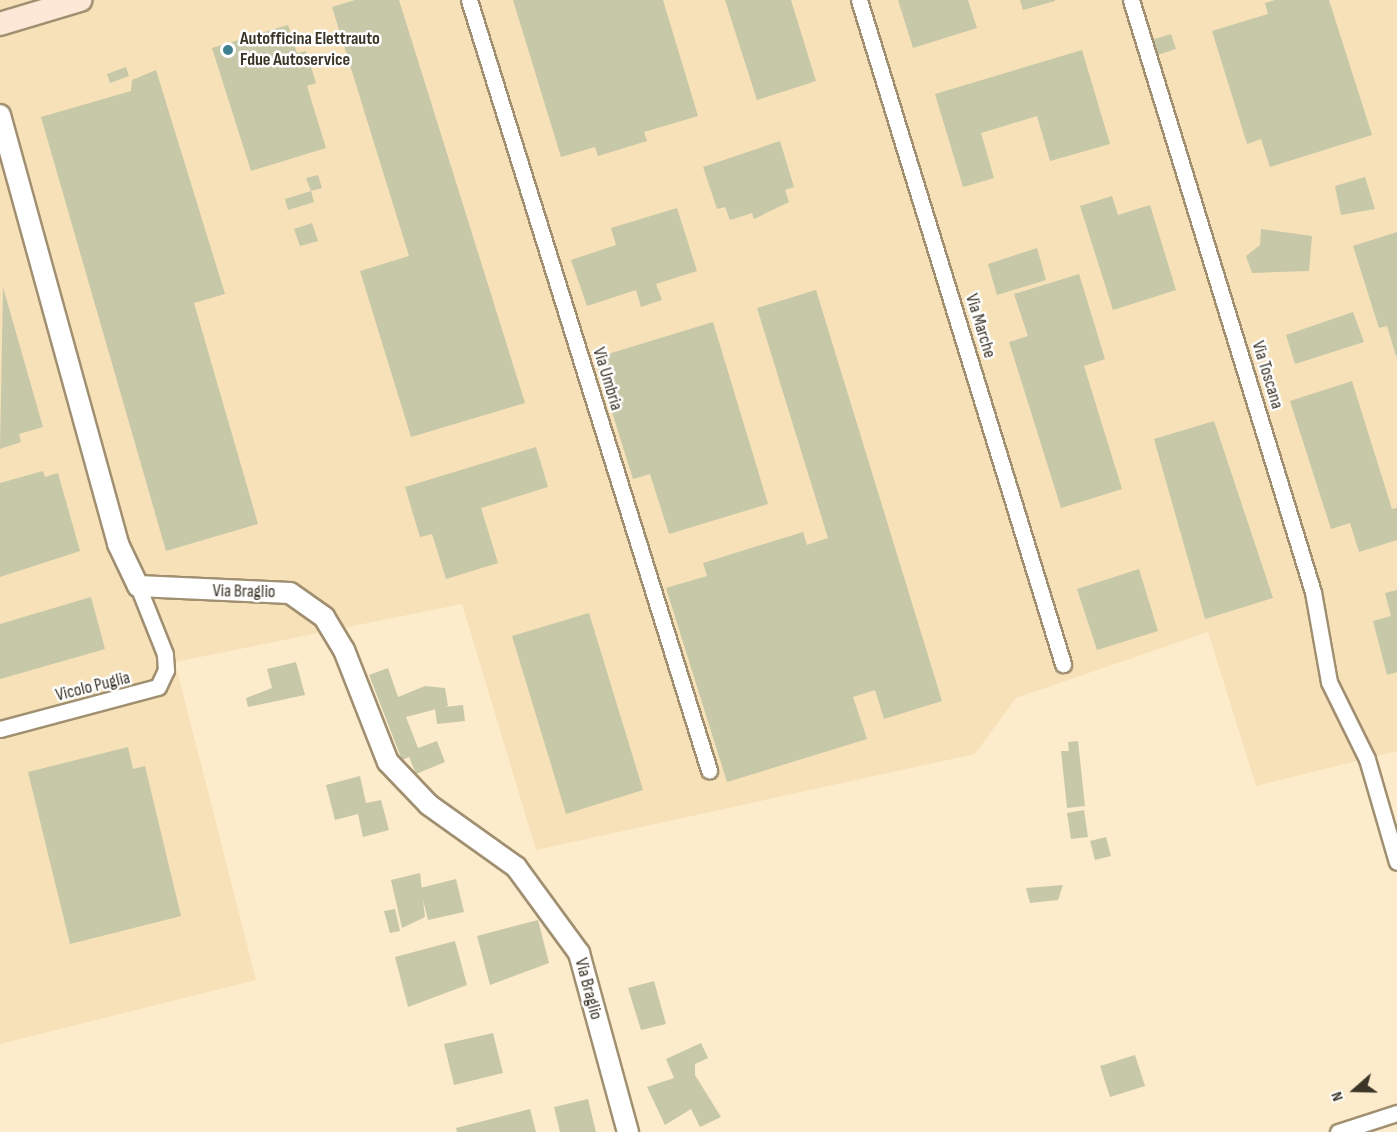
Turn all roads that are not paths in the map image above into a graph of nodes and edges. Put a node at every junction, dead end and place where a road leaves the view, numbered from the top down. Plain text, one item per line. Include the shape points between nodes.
1 (80, 0) edge
2 (469, 0) edge
3 (859, 0) edge
4 (1131, 0) edge
5 (0, 24) edge
6 (0, 115) edge
7 (138, 586) junction
8 (1063, 664) dead end
9 (0, 729) edge
10 (709, 770) dead end
11 (1397, 862) edge
12 (1397, 1113) edge
13 (628, 1132) edge
14 (1338, 1132) edge

1 - 5 main road
2 - 10 street, Via Umbria
3 - 8 street, Via Marche
4 - 11 street, Via Toscana via 1313,592 1329,682 1367,759
6 - 7 street via 118,544
7 - 9 street, Vicolo Puglia via 165,654 166,670 158,687
7 - 13 street, Via Braglio via 290,593 324,617 344,650 388,762 417,795 516,867 579,953
12 - 14 street

